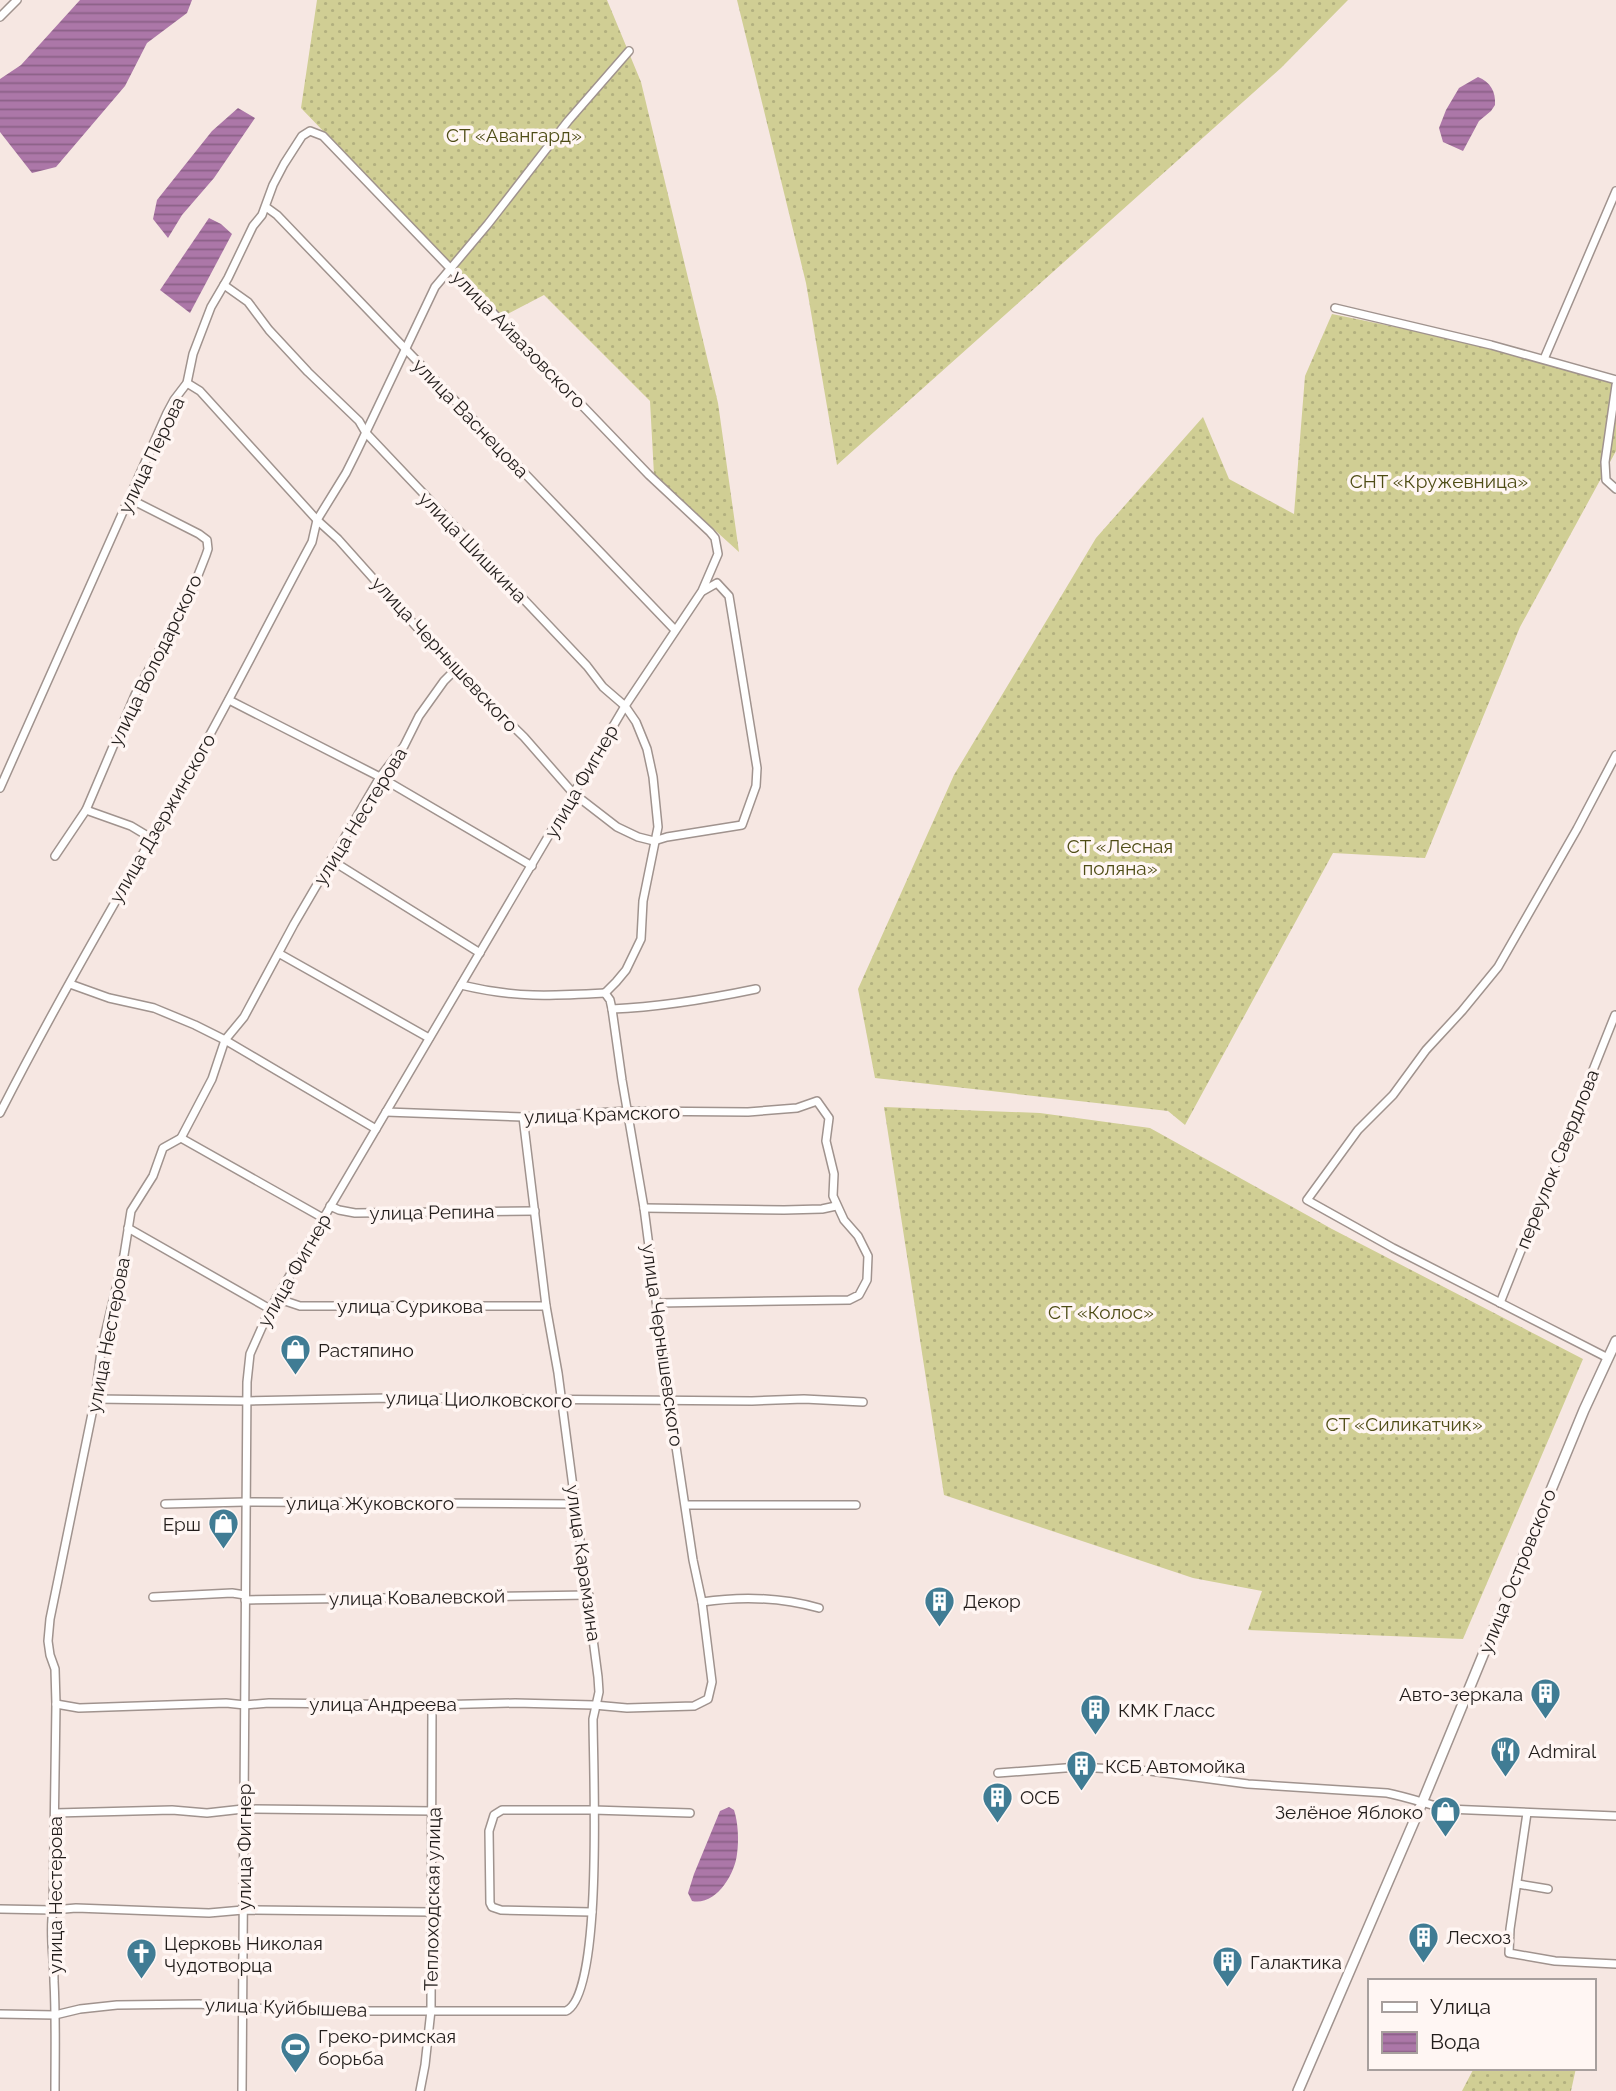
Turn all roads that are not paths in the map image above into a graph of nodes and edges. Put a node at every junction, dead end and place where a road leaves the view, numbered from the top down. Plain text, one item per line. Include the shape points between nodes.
1 (17, 0) edge
2 (0, 18) edge
3 (629, 51) dead end
4 (310, 131) joint
5 (1616, 191) edge
6 (266, 207) junction
7 (451, 268) junction
8 (224, 285) junction
9 (1335, 308) dead end
10 (405, 350) junction
11 (1544, 359) junction
12 (1616, 382) edge
13 (187, 383) junction
14 (366, 433) junction
15 (1616, 489) edge
16 (130, 499) junction
17 (317, 520) junction
18 (718, 554) joint
19 (702, 591) junction
20 (675, 631) junction
21 (455, 670) junction
22 (229, 701) junction
23 (625, 706) junction
24 (1616, 755) edge
25 (380, 777) junction
26 (0, 788) edge
27 (573, 793) junction
28 (86, 810) junction
29 (151, 838) junction
30 (654, 841) junction
31 (55, 856) dead end
32 (331, 860) junction
33 (532, 866) junction
34 (480, 953) junction
35 (280, 954) junction
36 (69, 984) junction
37 (461, 985) junction
38 (756, 989) dead end
39 (605, 993) junction
40 (612, 1009) junction
41 (1615, 1015) edge
42 (429, 1038) junction
43 (225, 1040) junction
44 (629, 1111) junction
45 (386, 1112) junction
46 (0, 1113) edge
47 (523, 1117) junction
48 (376, 1129) junction
49 (181, 1138) junction
50 (330, 1206) junction
51 (836, 1206) junction
52 (644, 1208) junction
53 (535, 1211) junction
54 (323, 1218) junction
55 (128, 1228) junction
56 (276, 1298) junction
57 (658, 1303) junction
58 (1500, 1303) junction
59 (547, 1306) junction
60 (270, 1309) junction
61 (1615, 1345) edge
62 (1608, 1358) junction
63 (95, 1399) junction
64 (561, 1400) junction
65 (669, 1400) junction
66 (248, 1401) junction
67 (863, 1402) dead end
68 (245, 1502) junction
69 (165, 1504) dead end
70 (575, 1504) junction
71 (686, 1505) junction
72 (856, 1505) dead end
73 (589, 1595) junction
74 (153, 1597) dead end
75 (245, 1597) junction
76 (702, 1602) junction
77 (819, 1608) dead end
78 (708, 1699) joint
79 (56, 1704) junction
80 (245, 1705) junction
81 (432, 1705) junction
82 (594, 1705) junction
83 (998, 1773) dead end
84 (1422, 1803) junction
85 (243, 1809) junction
86 (593, 1810) junction
87 (433, 1811) junction
88 (55, 1813) junction
89 (690, 1813) dead end
90 (1527, 1813) junction
91 (1616, 1816) edge
92 (1518, 1884) junction
93 (1548, 1889) dead end
94 (0, 1909) edge
95 (53, 1910) junction
96 (243, 1910) junction
97 (432, 1912) junction
98 (592, 1912) junction
99 (1616, 1964) edge
100 (244, 2008) junction
101 (572, 2009) joint
102 (431, 2010) junction
103 (0, 2014) edge
104 (55, 2015) junction
105 (55, 2091) edge
106 (242, 2091) edge
107 (419, 2091) edge
108 (1298, 2091) edge

1 - 2 street
3 - 7 street, улица Дзержинского
4 - 6 street, улица Перова via 296,143
4 - 7 street, улица Айвазовского via 323,136
5 - 11 street
6 - 8 street, улица Перова
6 - 10 street, улица Васнецова
7 - 10 street, улица Дзержинского via 430,295
7 - 18 street, улица Айвазовского via 649,475 710,532
8 - 13 street, улица Перова via 198,340
8 - 14 street, улица Шишкина via 247,302
9 - 11 street
10 - 14 street, улица Дзержинского
10 - 20 street, улица Васнецова
11 - 12 street
12 - 15 street via 1605,461 1606,480
13 - 16 street, улица Перова via 167,413
13 - 17 street, улица Чернышевского via 200,391
14 - 17 street, улица Дзержинского
14 - 23 street, улица Шишкина
16 - 26 street, улица Перова
16 - 28 street, улица Володарского via 199,534 207,540 208,549 135,695
17 - 21 street, улица Чернышевского
17 - 22 street, улица Дзержинского via 312,542
18 - 19 street, улица Фигнер
19 - 20 street, улица Фигнер
19 - 30 street via 716,583 729,597 756,786 742,825
20 - 23 street, улица Фигнер
21 - 25 street, улица Нестерова
21 - 27 street, улица Чернышевского
22 - 25 street
22 - 29 street, улица Дзержинского
23 - 27 street, улица Фигнер
23 - 30 street, улица Шишкина via 649,759 658,827
24 - 58 street via 1497,967 1393,1095 1358,1130 1307,1200
25 - 32 street, улица Нестерова
25 - 33 street
27 - 30 street, улица Чернышевского via 617,827
27 - 33 street, улица Фигнер
28 - 29 street
28 - 31 street, улица Володарского
29 - 36 street, улица Дзержинского
30 - 39 street via 641,939 625,970
32 - 34 street
32 - 35 street, улица Нестерова
33 - 34 street, улица Фигнер
34 - 37 street, улица Фигнер
35 - 42 street
35 - 43 street, улица Нестерова via 244,1017
36 - 43 street via 154,1008
36 - 46 street, улица Дзержинского
37 - 39 street via 520,996
37 - 42 street, улица Фигнер
38 - 40 street via 690,1002
39 - 40 street, улица Чернышевского
40 - 44 street, улица Чернышевского
41 - 58 street, переулок Свердлова
42 - 45 street, улица Фигнер
43 - 48 street
43 - 49 street, улица Нестерова via 212,1079
44 - 47 street, улица Крамского
44 - 51 street, улица Крамского via 748,1112 797,1108 817,1101 829,1118 826,1141
44 - 52 street, улица Чернышевского
45 - 47 street, улица Крамского
45 - 48 street, улица Фигнер
47 - 53 street, улица Карамзина
48 - 50 street, улица Фигнер
49 - 54 street
49 - 55 street, улица Нестерова via 163,1148 153,1176 131,1212
50 - 53 street, улица Репина via 355,1213
50 - 54 street, улица Фигнер
51 - 52 street
51 - 57 street via 868,1255 867,1280 859,1295 849,1300
52 - 57 street, улица Чернышевского
53 - 59 street, улица Карамзина
54 - 56 street, улица Фигнер
55 - 60 street
55 - 63 street, улица Нестерова
56 - 59 street, улица Сурикова via 300,1306
56 - 60 street, улица Фигнер
57 - 65 street, улица Чернышевского
58 - 62 street
59 - 64 street, улица Карамзина
60 - 66 street, улица Фигнер via 250,1354
61 - 62 street, улица Островского
62 - 84 street, улица Островского
63 - 66 street, улица Циолковского
63 - 79 street, улица Нестерова via 50,1619 48,1641
64 - 65 street, улица Циолковского
64 - 66 street, улица Циолковского
64 - 70 street, улица Карамзина
65 - 67 street, улица Циолковского
65 - 71 street, улица Чернышевского
66 - 68 street, улица Фигнер
68 - 69 street, улица Жуковского
68 - 70 street, улица Жуковского
68 - 75 street, улица Фигнер
70 - 73 street, улица Карамзина
71 - 72 street
71 - 76 street, улица Чернышевского
73 - 75 street, улица Ковалевской
73 - 82 street, улица Карамзина via 599,1692
74 - 75 street, улица Ковалевской via 232,1593
75 - 80 street, улица Фигнер
76 - 77 street via 783,1600
76 - 78 street, улица Чернышевского via 712,1682
78 - 82 street, улица Андреева via 680,1707
79 - 80 street, улица Андреева via 79,1708
79 - 88 street, улица Нестерова
80 - 81 street, улица Андреева
80 - 85 street, улица Фигнер
81 - 82 street, улица Андреева
81 - 87 street, Теплоходская улица
82 - 86 street, улица Карамзина
83 - 84 street via 1077,1767 1150,1771 1248,1784 1387,1793
84 - 90 street
84 - 108 street, улица Островского
85 - 87 street
85 - 88 street
85 - 96 street, улица Фигнер
86 - 89 street
86 - 98 street, улица Карамзина
86 - 98 street via 502,1811 494,1815 489,1831 492,1907
87 - 97 street, Теплоходская улица
88 - 95 street, улица Нестерова
90 - 91 street
90 - 92 street
92 - 93 street
92 - 99 street via 1509,1953
94 - 95 street
95 - 96 street
95 - 104 street, улица Нестерова
96 - 97 street
96 - 100 street, улица Фигнер
97 - 102 street, Теплоходская улица
98 - 101 street, улица Карамзина via 588,1964
100 - 102 street, улица Куйбышева
100 - 104 street, улица Куйбышева via 117,2005
100 - 106 street, улица Фигнер
101 - 102 street, улица Куйбышева
102 - 107 street, Теплоходская улица
103 - 104 street, улица Куйбышева
104 - 105 street, улица Нестерова

